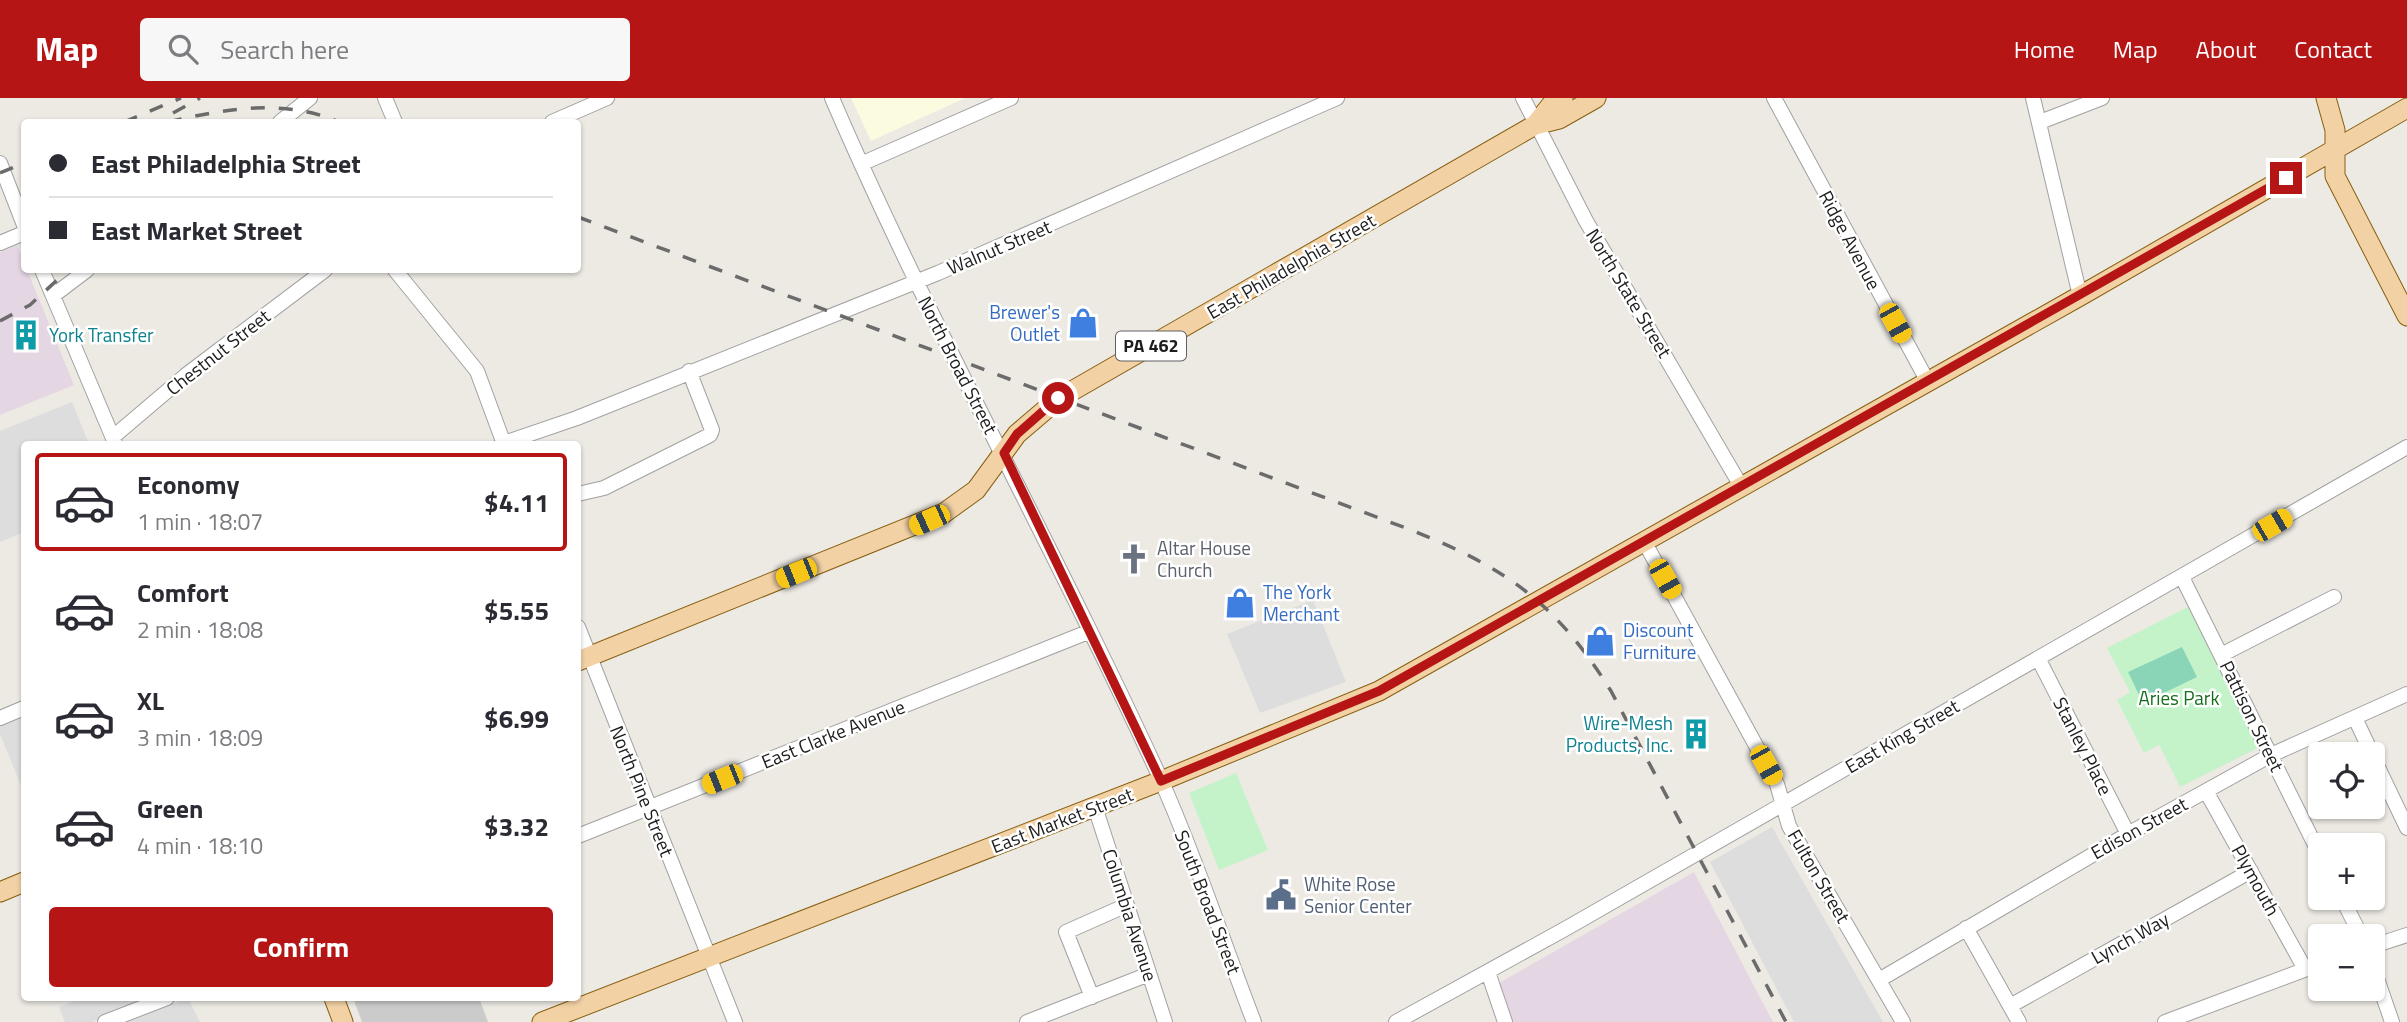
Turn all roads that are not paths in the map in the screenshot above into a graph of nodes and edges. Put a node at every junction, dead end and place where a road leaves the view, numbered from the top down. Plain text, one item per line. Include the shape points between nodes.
1 (310, 98) edge
2 (385, 98) edge
3 (607, 98) edge
4 (832, 98) edge
5 (1011, 98) edge
6 (1337, 98) edge
7 (1522, 98) edge
8 (1563, 98) edge
9 (1596, 98) edge
10 (1774, 98) edge
11 (2033, 98) edge
12 (2102, 98) edge
13 (2326, 98) edge
14 (2407, 107) edge
15 (284, 119) edge
16 (394, 119) edge
17 (559, 119) edge
18 (2040, 121) junction
19 (1535, 125) junction
20 (2335, 150) junction
21 (0, 163) edge
22 (861, 164) junction
23 (21, 217) edge
24 (21, 234) edge
25 (0, 243) edge
26 (44, 273) edge
27 (83, 273) edge
28 (321, 273) edge
29 (397, 273) edge
30 (915, 282) junction
31 (54, 295) junction
32 (2080, 296) junction
33 (2407, 316) edge
34 (689, 372) junction
35 (1927, 382) junction
36 (114, 440) edge
37 (502, 441) edge
38 (512, 441) edge
39 (2407, 447) edge
40 (1004, 453) junction
41 (1741, 486) junction
42 (581, 493) edge
43 (1644, 541) junction
44 (2182, 577) junction
45 (2334, 597) dead end
46 (1088, 632) junction
47 (2221, 655) junction
48 (2038, 658) junction
49 (583, 659) edge
50 (2407, 694) edge
51 (21, 709) edge
52 (0, 718) edge
53 (2355, 719) junction
54 (2366, 742) edge
55 (2271, 755) junction
56 (1161, 781) junction
57 (2385, 781) edge
58 (2206, 791) junction
59 (1783, 804) junction
60 (1095, 807) junction
61 (648, 808) junction
62 (2405, 820) edge
63 (2309, 833) edge
64 (2128, 834) junction
65 (581, 835) edge
66 (2251, 871) junction
67 (21, 883) edge
68 (0, 892) edge
69 (1127, 905) junction
70 (1966, 929) junction
71 (2407, 935) edge
72 (2385, 942) edge
73 (708, 955) junction
74 (2308, 968) edge
75 (2305, 969) junction
76 (1488, 972) junction
77 (1149, 974) junction
78 (1880, 980) junction
79 (1092, 997) junction
80 (154, 1001) edge
81 (335, 1001) edge
82 (2385, 1001) edge
83 (2010, 1006) junction
84 (2183, 1019) edge
85 (105, 1022) edge
86 (344, 1022) edge
87 (542, 1022) edge
88 (735, 1022) edge
89 (1027, 1022) edge
90 (1165, 1022) edge
91 (1254, 1022) edge
92 (1396, 1022) edge
93 (1505, 1022) edge
94 (1903, 1022) edge
95 (2019, 1022) edge
96 (2165, 1022) edge
97 (2392, 1022) edge

1 - 15 street
2 - 16 street
3 - 17 street
4 - 22 street, North Broad Street
5 - 22 street
6 - 30 street, Walnut Street
7 - 19 street, North State Street
8 - 19 main road, East Philadelphia Street / PA 462
9 - 19 main road, East Philadelphia Street / PA 462 via 1559,119
10 - 35 street, Ridge Avenue
11 - 18 street
12 - 18 street
13 - 20 main road
14 - 20 main road, East Market Street
18 - 32 street
19 - 40 main road, East Philadelphia Street / PA 462 via 1058,398 1017,434
19 - 41 street, North State Street
20 - 32 main road, East Market Street
20 - 33 main road via 2335,176
21 - 23 street
22 - 30 street, North Broad Street
24 - 25 street
26 - 31 street
27 - 31 street
28 - 36 street, Chestnut Street via 186,375
29 - 37 street via 477,372
30 - 34 street, Walnut Street
30 - 40 street, North Broad Street
31 - 36 street
32 - 35 main road, East Market Street
34 - 38 street, Walnut Street
34 - 42 street via 712,433 604,488
35 - 41 main road, East Market Street
39 - 44 street, East King Street
40 - 46 street, North Broad Street
40 - 49 main road, East Philadelphia Street / PA 462 via 976,490 944,513
41 - 43 main road, East Market Street
43 - 56 main road, East Market Street via 1379,691
43 - 59 street, Fulton Street via 1777,784
44 - 47 street, Pattison Street
44 - 48 street, East King Street
45 - 47 street
46 - 56 street, North Broad Street
46 - 61 street, East Clarke Avenue
47 - 55 street, Pattison Street
48 - 59 street, East King Street
48 - 64 street, Stanley Place
49 - 61 street, North Pine Street
50 - 53 street, Edison Street
51 - 52 street
53 - 54 street
53 - 55 street, Edison Street
55 - 58 street, Edison Street
55 - 63 street, Pattison Street
56 - 60 main road, East Market Street
56 - 91 street, South Broad Street
57 - 62 street
58 - 64 street, Edison Street
58 - 66 street, Plymouth
59 - 76 street, East King Street
59 - 78 street, Fulton Street via 1789,826
60 - 69 street, Columbia Avenue
60 - 73 main road, East Market Street
61 - 65 street, East Clarke Avenue
61 - 73 street, North Pine Street
64 - 70 street, Edison Street
66 - 75 street, Plymouth
66 - 83 street, Lynch Way
67 - 68 main road
69 - 77 street, Columbia Avenue
69 - 79 street via 1066,932
70 - 78 street, Edison Street
70 - 83 street
71 - 72 street
73 - 87 main road, East Market Street
73 - 88 street, North Pine Street
74 - 75 street
75 - 84 street
76 - 92 street, East King Street
76 - 93 street
77 - 79 street
77 - 90 street, Columbia Avenue
78 - 94 street, Fulton Street
79 - 89 street
80 - 85 street
81 - 86 main road
82 - 97 street
83 - 95 street
84 - 96 street

